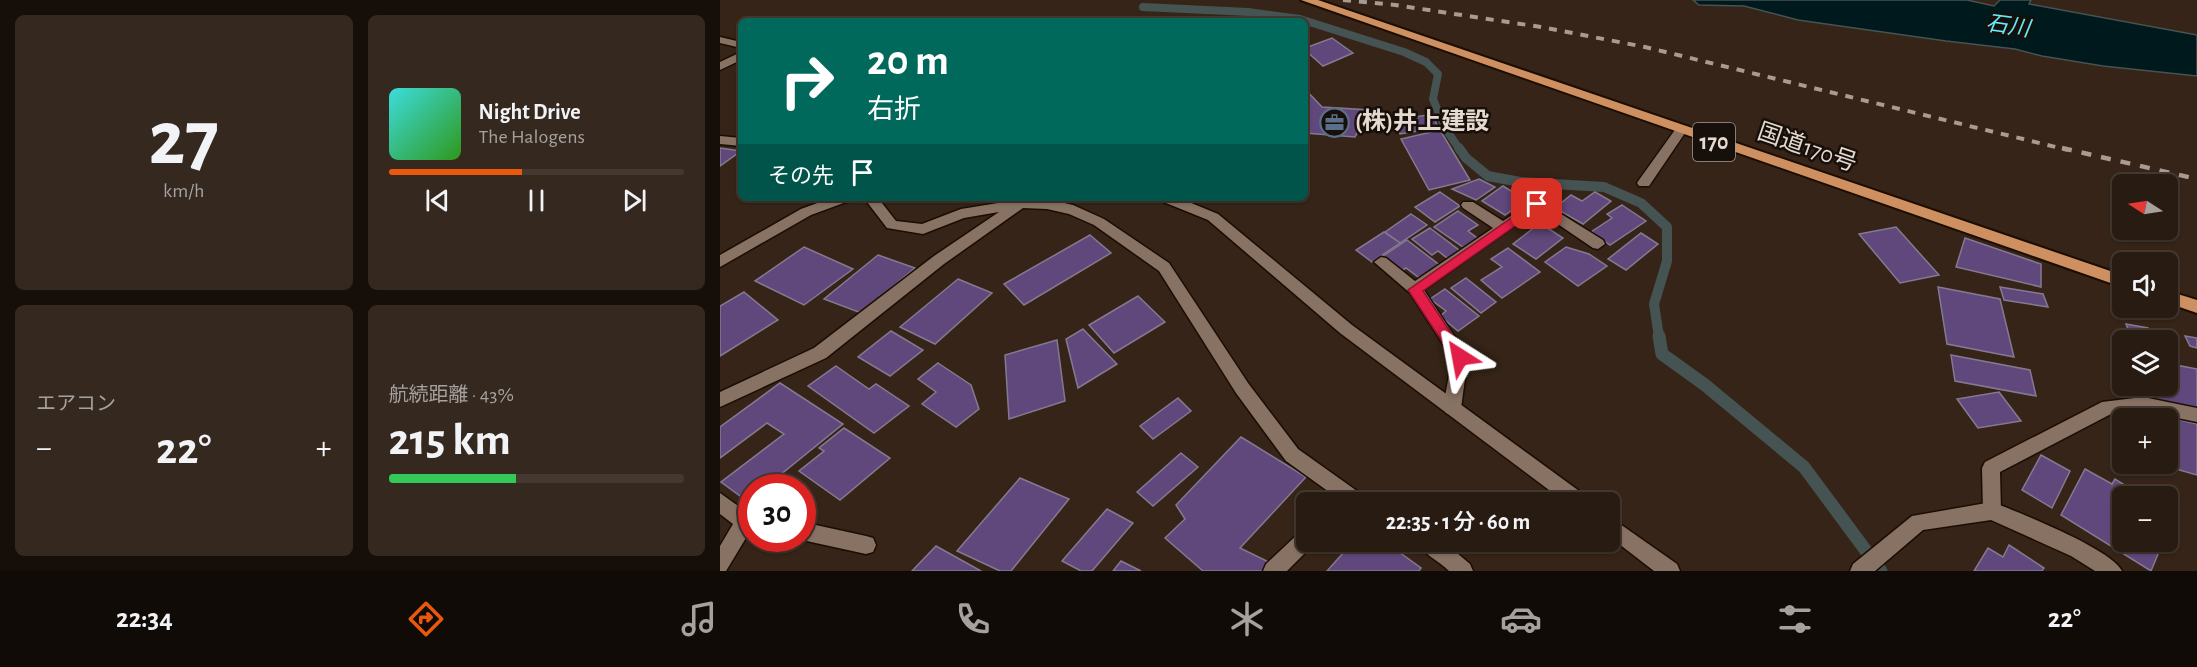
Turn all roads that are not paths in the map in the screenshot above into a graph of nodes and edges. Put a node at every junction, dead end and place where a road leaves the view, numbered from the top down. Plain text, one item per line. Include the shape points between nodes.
1 (1307, 0) edge
2 (720, 40) edge
3 (738, 44) edge
4 (738, 57) edge
5 (720, 67) edge
6 (1681, 130) junction
7 (720, 140) edge
8 (738, 142) edge
9 (1644, 183) dead end
10 (836, 201) edge
11 (873, 201) edge
12 (1173, 201) edge
13 (1022, 203) junction
14 (1468, 205) dead end
15 (1503, 228) junction
16 (1598, 244) dead end
17 (1382, 261) dead end
18 (720, 262) edge
19 (2112, 278) edge
20 (1415, 290) junction
21 (2178, 300) edge
22 (2197, 307) edge
23 (720, 400) edge
24 (1452, 408) junction
25 (2197, 415) edge
26 (1339, 492) edge
27 (1565, 492) edge
28 (720, 502) edge
29 (1992, 511) junction
30 (738, 516) edge
31 (816, 534) edge
32 (1620, 534) edge
33 (738, 536) edge
34 (866, 545) dead end
35 (1296, 549) edge
36 (1443, 552) edge
37 (720, 564) edge
38 (1273, 571) edge
39 (1463, 571) edge
40 (1670, 571) edge
41 (1860, 571) edge
42 (2112, 571) edge

1 - 6 highway, 国道170号 / 170
2 - 3 street
4 - 5 street
6 - 9 street
6 - 19 highway, 国道170号 / 170
7 - 8 street
10 - 18 street via 806,212
11 - 13 street via 892,225 923,229 961,214
12 - 24 street via 1213,217 1342,326
13 - 23 street via 939,260 820,353
13 - 26 street via 1072,210 1099,222 1164,267 1242,388 1292,455
14 - 15 street
15 - 16 street via 1537,204
15 - 20 street
17 - 20 street
20 - 24 street via 1460,357
21 - 22 highway
24 - 27 street
25 - 29 street via 2143,404 2108,407 1991,468
28 - 30 street
29 - 41 street via 1919,522
29 - 42 street via 2078,549
31 - 34 street
32 - 40 street
33 - 37 street
35 - 38 street
36 - 39 street

